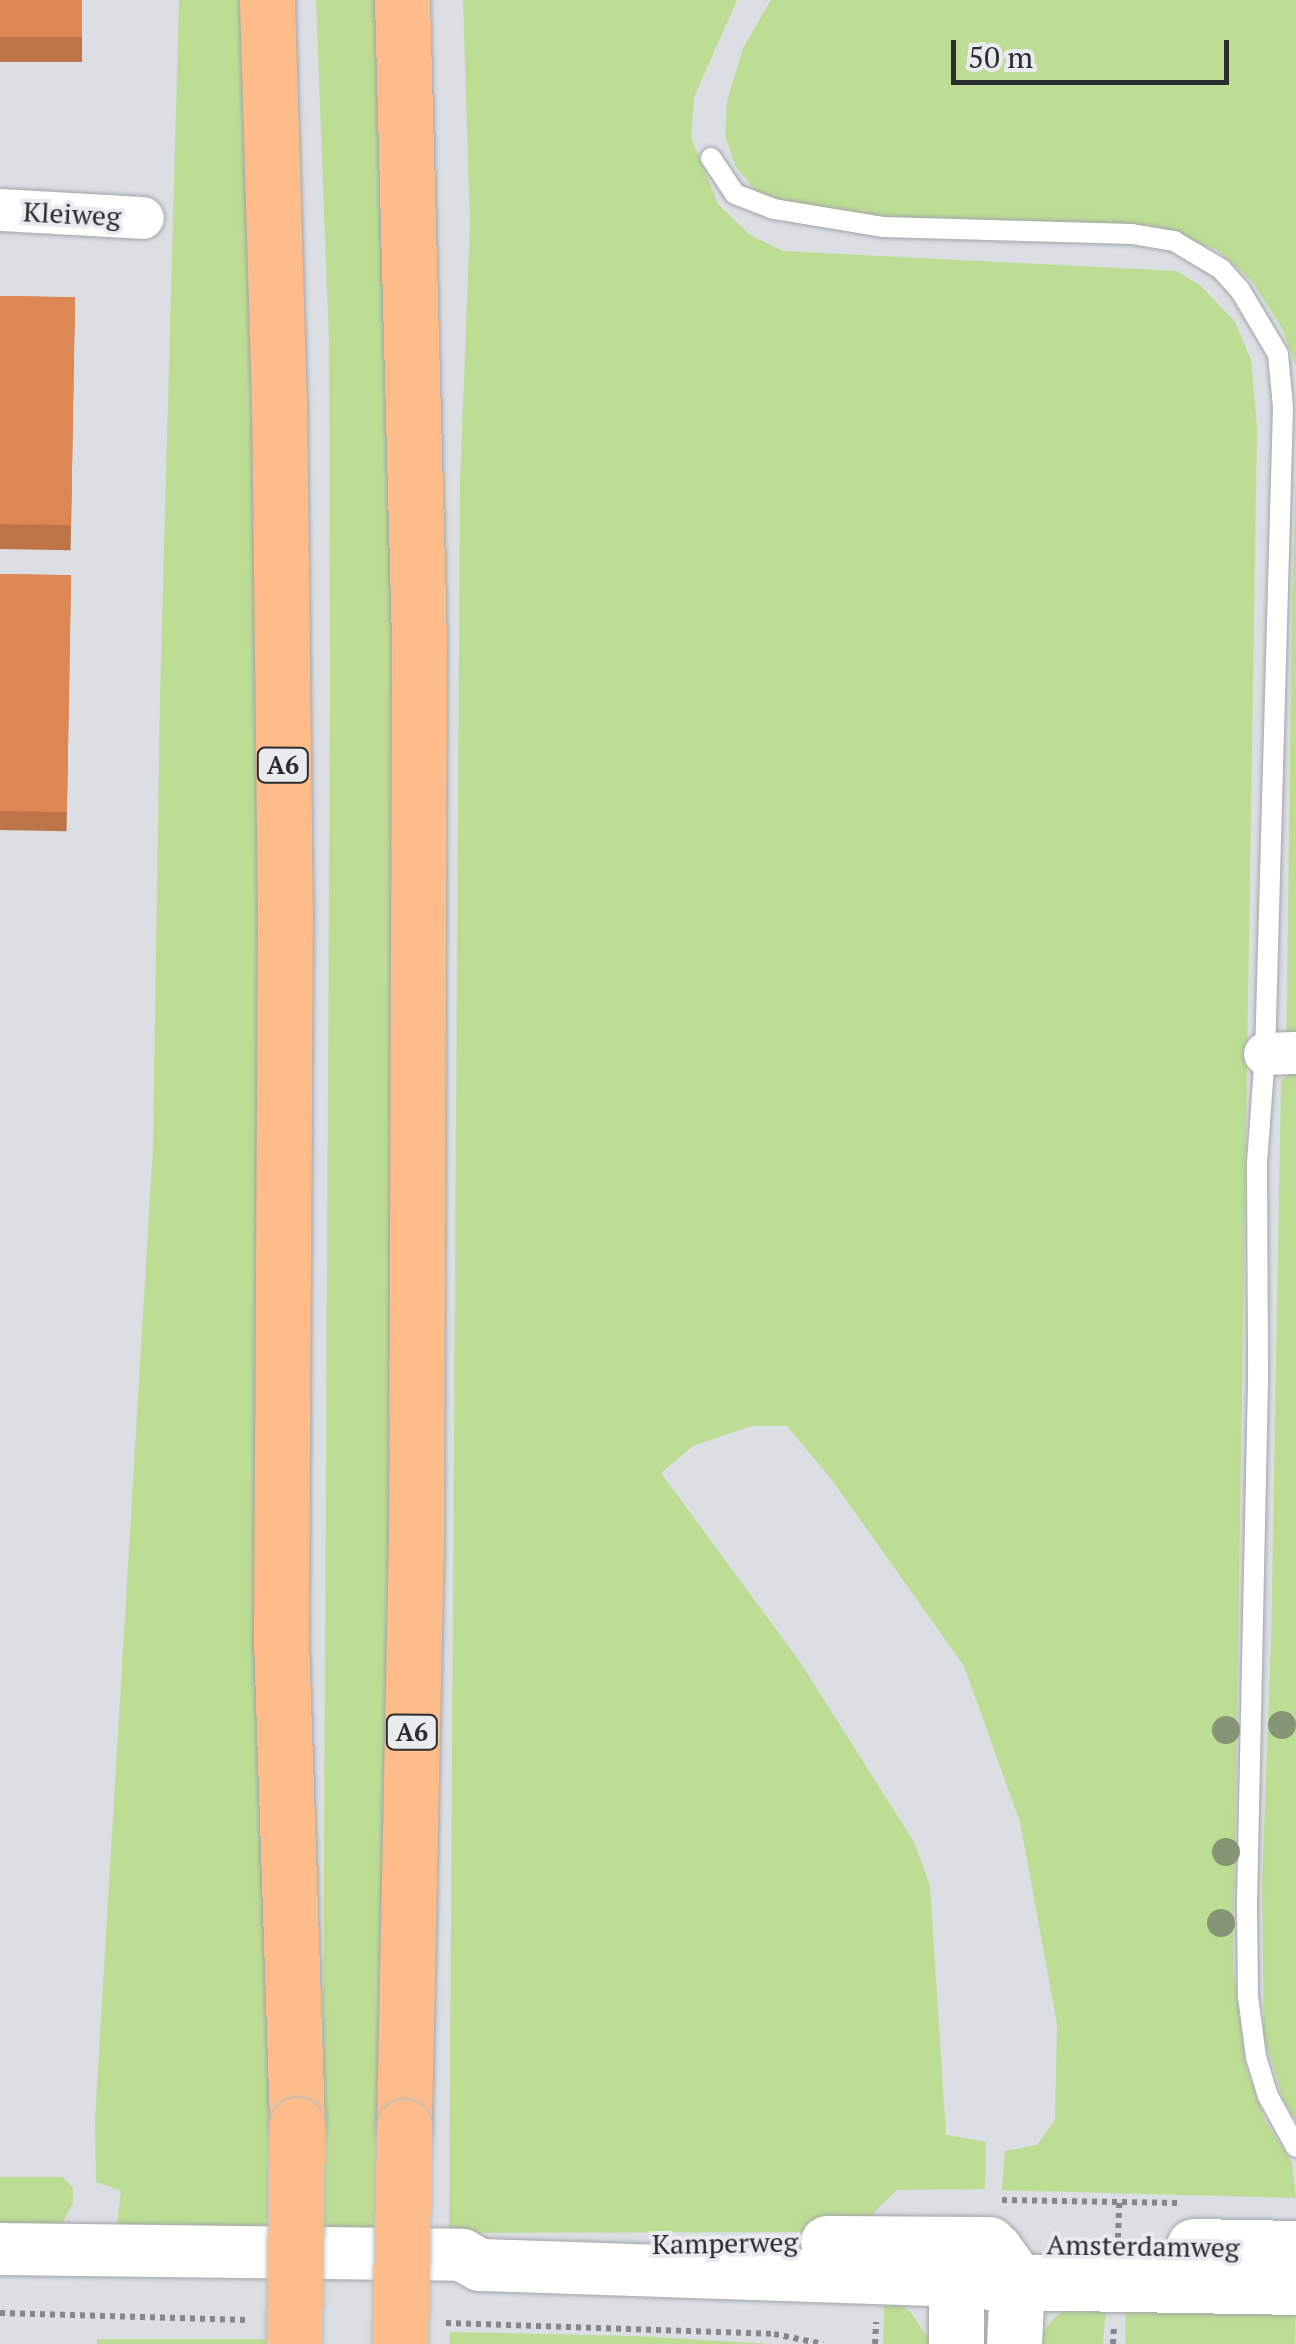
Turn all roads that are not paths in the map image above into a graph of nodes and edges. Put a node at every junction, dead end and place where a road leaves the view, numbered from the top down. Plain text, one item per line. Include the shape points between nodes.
1 (267, 0) edge
2 (402, 0) edge
3 (711, 158) dead end
4 (0, 210) edge
5 (143, 218) dead end
6 (1280, 1053) edge
7 (1296, 2146) edge
8 (1296, 2248) edge
9 (0, 2249) edge
10 (987, 2251) junction
11 (1296, 2287) edge
12 (294, 2344) edge
13 (400, 2344) edge
14 (956, 2344) edge
15 (1014, 2344) edge

1 - 12 highway, A6, bridge via 279,396 282,1697 297,2126
2 - 13 highway, A6, bridge via 418,642 416,1537
3 - 6 lane via 734,194 759,207 883,228 1132,234 1174,242 1221,269 1262,320 1278,354 1283,407
4 - 5 street, Kleiweg
6 - 7 lane via 1256,1217 1248,1996 1268,2096
8 - 10 main road, Amsterdamweg
9 - 10 street, Kamperweg via 462,2255 480,2265
10 - 11 main road, Kamperweg
10 - 14 main road
10 - 15 main road

